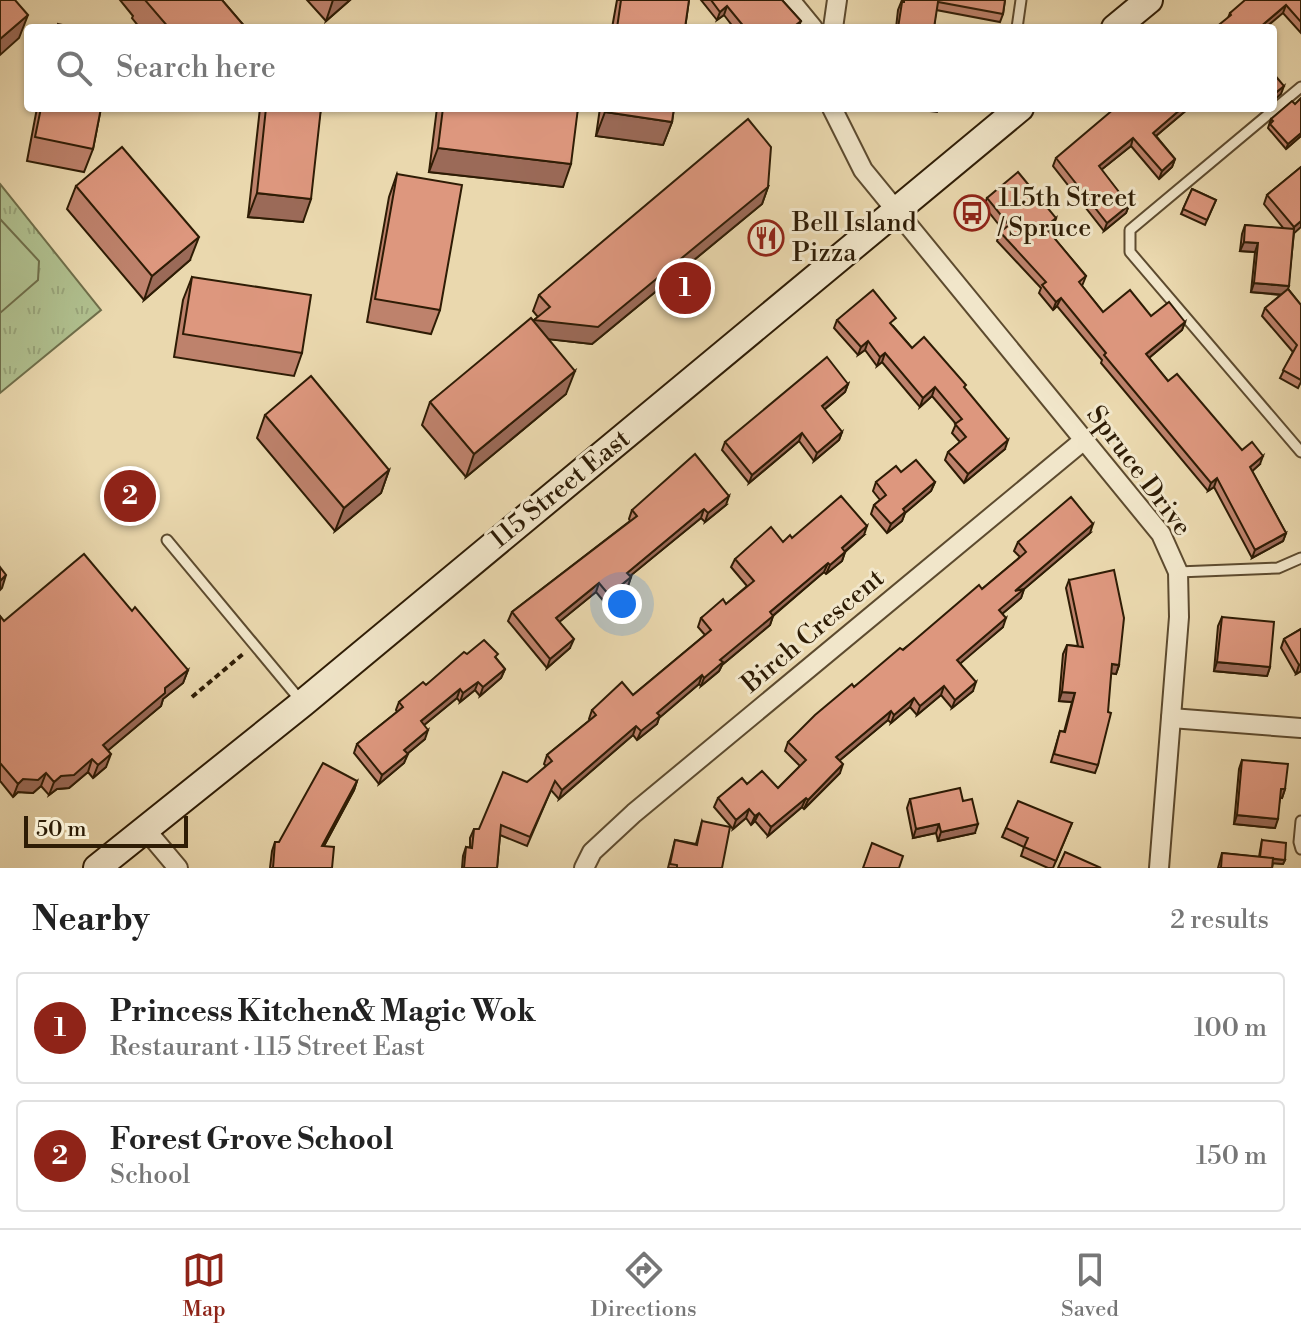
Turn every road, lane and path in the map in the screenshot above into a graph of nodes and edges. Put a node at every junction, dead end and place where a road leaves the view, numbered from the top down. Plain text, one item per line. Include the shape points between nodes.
1 (790, 0) edge
2 (837, 0) edge
3 (1021, 0) edge
4 (1149, 0) edge
5 (810, 24) edge
6 (834, 24) edge
7 (1018, 24) edge
8 (1120, 24) edge
9 (1301, 87) edge
10 (1277, 107) edge
11 (834, 112) edge
12 (1015, 112) edge
13 (1271, 112) edge
14 (897, 212) junction
15 (1084, 440) junction
16 (1301, 452) edge
17 (167, 540) dead end
18 (1301, 558) edge
19 (1178, 572) junction
20 (254, 645) junction
21 (192, 697) dead end
22 (303, 703) junction
23 (1171, 718) junction
24 (1301, 728) edge
25 (1301, 821) edge
26 (146, 830) junction
27 (1301, 849) edge
28 (97, 868) edge
29 (178, 868) edge
30 (584, 868) edge
31 (1159, 868) edge

1 - 5 street
2 - 6 street
3 - 7 lane
4 - 8 street
9 - 10 lane
11 - 14 street, Spruce Drive via 863,170
12 - 14 street, 115 Street East
13 - 16 lane via 1130,230 1130,252
14 - 15 street, Spruce Drive
14 - 22 street, 115 Street East
15 - 19 street, Spruce Drive via 1161,534
15 - 30 street, Birch Crescent via 634,813 592,852
17 - 20 lane
18 - 19 lane via 1278,568
19 - 23 street, Spruce Drive
20 - 21 path
20 - 22 lane
22 - 26 street, 115 Street East
23 - 24 street
23 - 31 street, Spruce Drive
25 - 27 lane
26 - 28 street, 115 Street East
26 - 29 street

